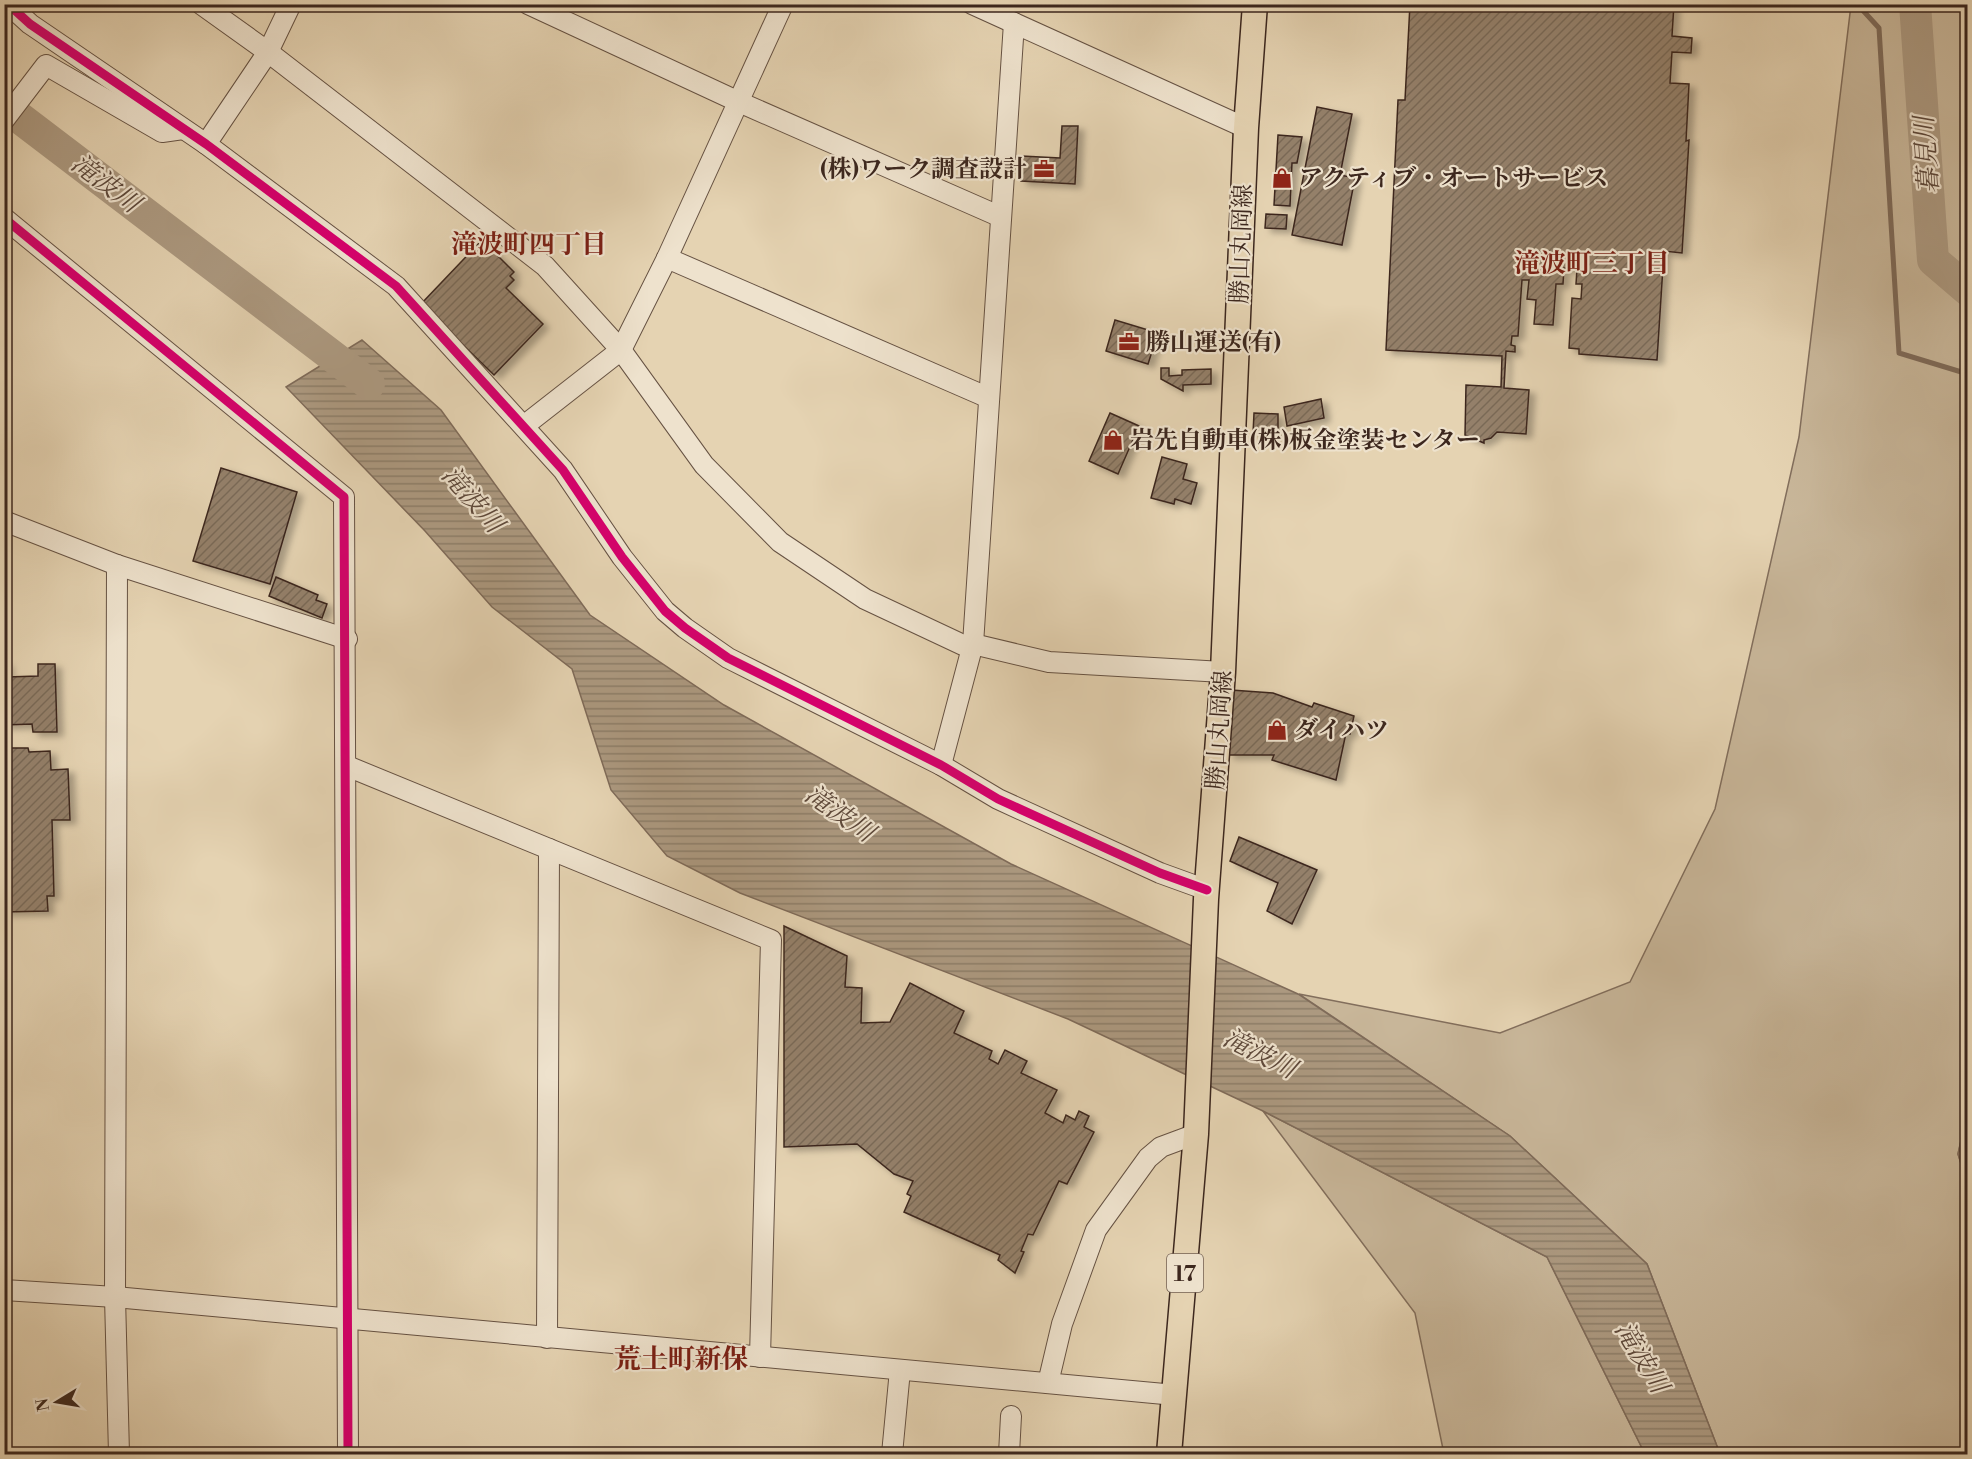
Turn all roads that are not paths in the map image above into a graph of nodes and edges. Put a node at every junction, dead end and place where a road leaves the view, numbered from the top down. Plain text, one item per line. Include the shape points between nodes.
1 (8, 4) edge
2 (201, 4) edge
3 (291, 4) edge
4 (528, 4) edge
5 (783, 4) edge
6 (972, 4) edge
7 (1255, 4) edge
8 (1014, 23) junction
9 (268, 52) junction
10 (739, 102) junction
11 (4, 120) edge
12 (1246, 128) junction
13 (183, 129) junction
14 (206, 144) junction
15 (1001, 217) junction
16 (4, 218) edge
17 (667, 258) junction
18 (621, 350) junction
19 (989, 398) junction
20 (525, 425) junction
21 (4, 521) edge
22 (117, 565) junction
23 (347, 639) junction
24 (973, 644) junction
25 (1223, 672) junction
26 (941, 765) junction
27 (347, 766) junction
28 (549, 849) junction
29 (1207, 895) junction
30 (1196, 1134) junction
31 (4, 1290) edge
32 (115, 1297) junction
33 (348, 1320) junction
34 (547, 1338) junction
35 (760, 1357) junction
36 (900, 1370) junction
37 (1048, 1383) junction
38 (1175, 1395) junction
39 (1011, 1416) dead end
40 (118, 1455) edge
41 (348, 1455) edge
42 (892, 1455) edge
43 (1009, 1455) edge
44 (1169, 1455) edge

1 - 13 street via 30,24
2 - 9 street
3 - 9 street
4 - 10 street
5 - 10 street
6 - 8 street
7 - 12 main road, 勝山丸岡線 / 17
8 - 12 street
8 - 15 street
9 - 14 street
9 - 18 street via 545,266
10 - 15 street
10 - 17 street
11 - 13 street via 46,65 162,132
12 - 25 main road, 勝山丸岡線 / 17
13 - 14 street
14 - 20 street via 396,286
15 - 19 street
16 - 23 street via 345,497
17 - 18 street
17 - 19 street
18 - 20 street
18 - 24 street via 704,465 780,542 865,599 947,639
19 - 24 street
20 - 26 street via 563,470 622,557 665,611 685,628 728,658
21 - 22 street
22 - 23 street
22 - 32 street
23 - 27 street
24 - 25 street via 1049,662
24 - 26 street
25 - 29 main road, 勝山丸岡線 / 17
26 - 29 street via 998,799
27 - 28 street
27 - 33 street
28 - 34 street
28 - 35 street via 771,940
29 - 30 main road, 勝山丸岡線 / 17
30 - 37 street via 1161,1147 1148,1158 1096,1230 1062,1324
30 - 38 main road, 勝山丸岡線 / 17
31 - 32 street
32 - 33 street
32 - 40 street
33 - 34 street
33 - 41 street
34 - 35 street
35 - 36 street
36 - 37 street
36 - 42 street
37 - 38 street
38 - 44 main road, 勝山丸岡線 / 17
39 - 43 street

